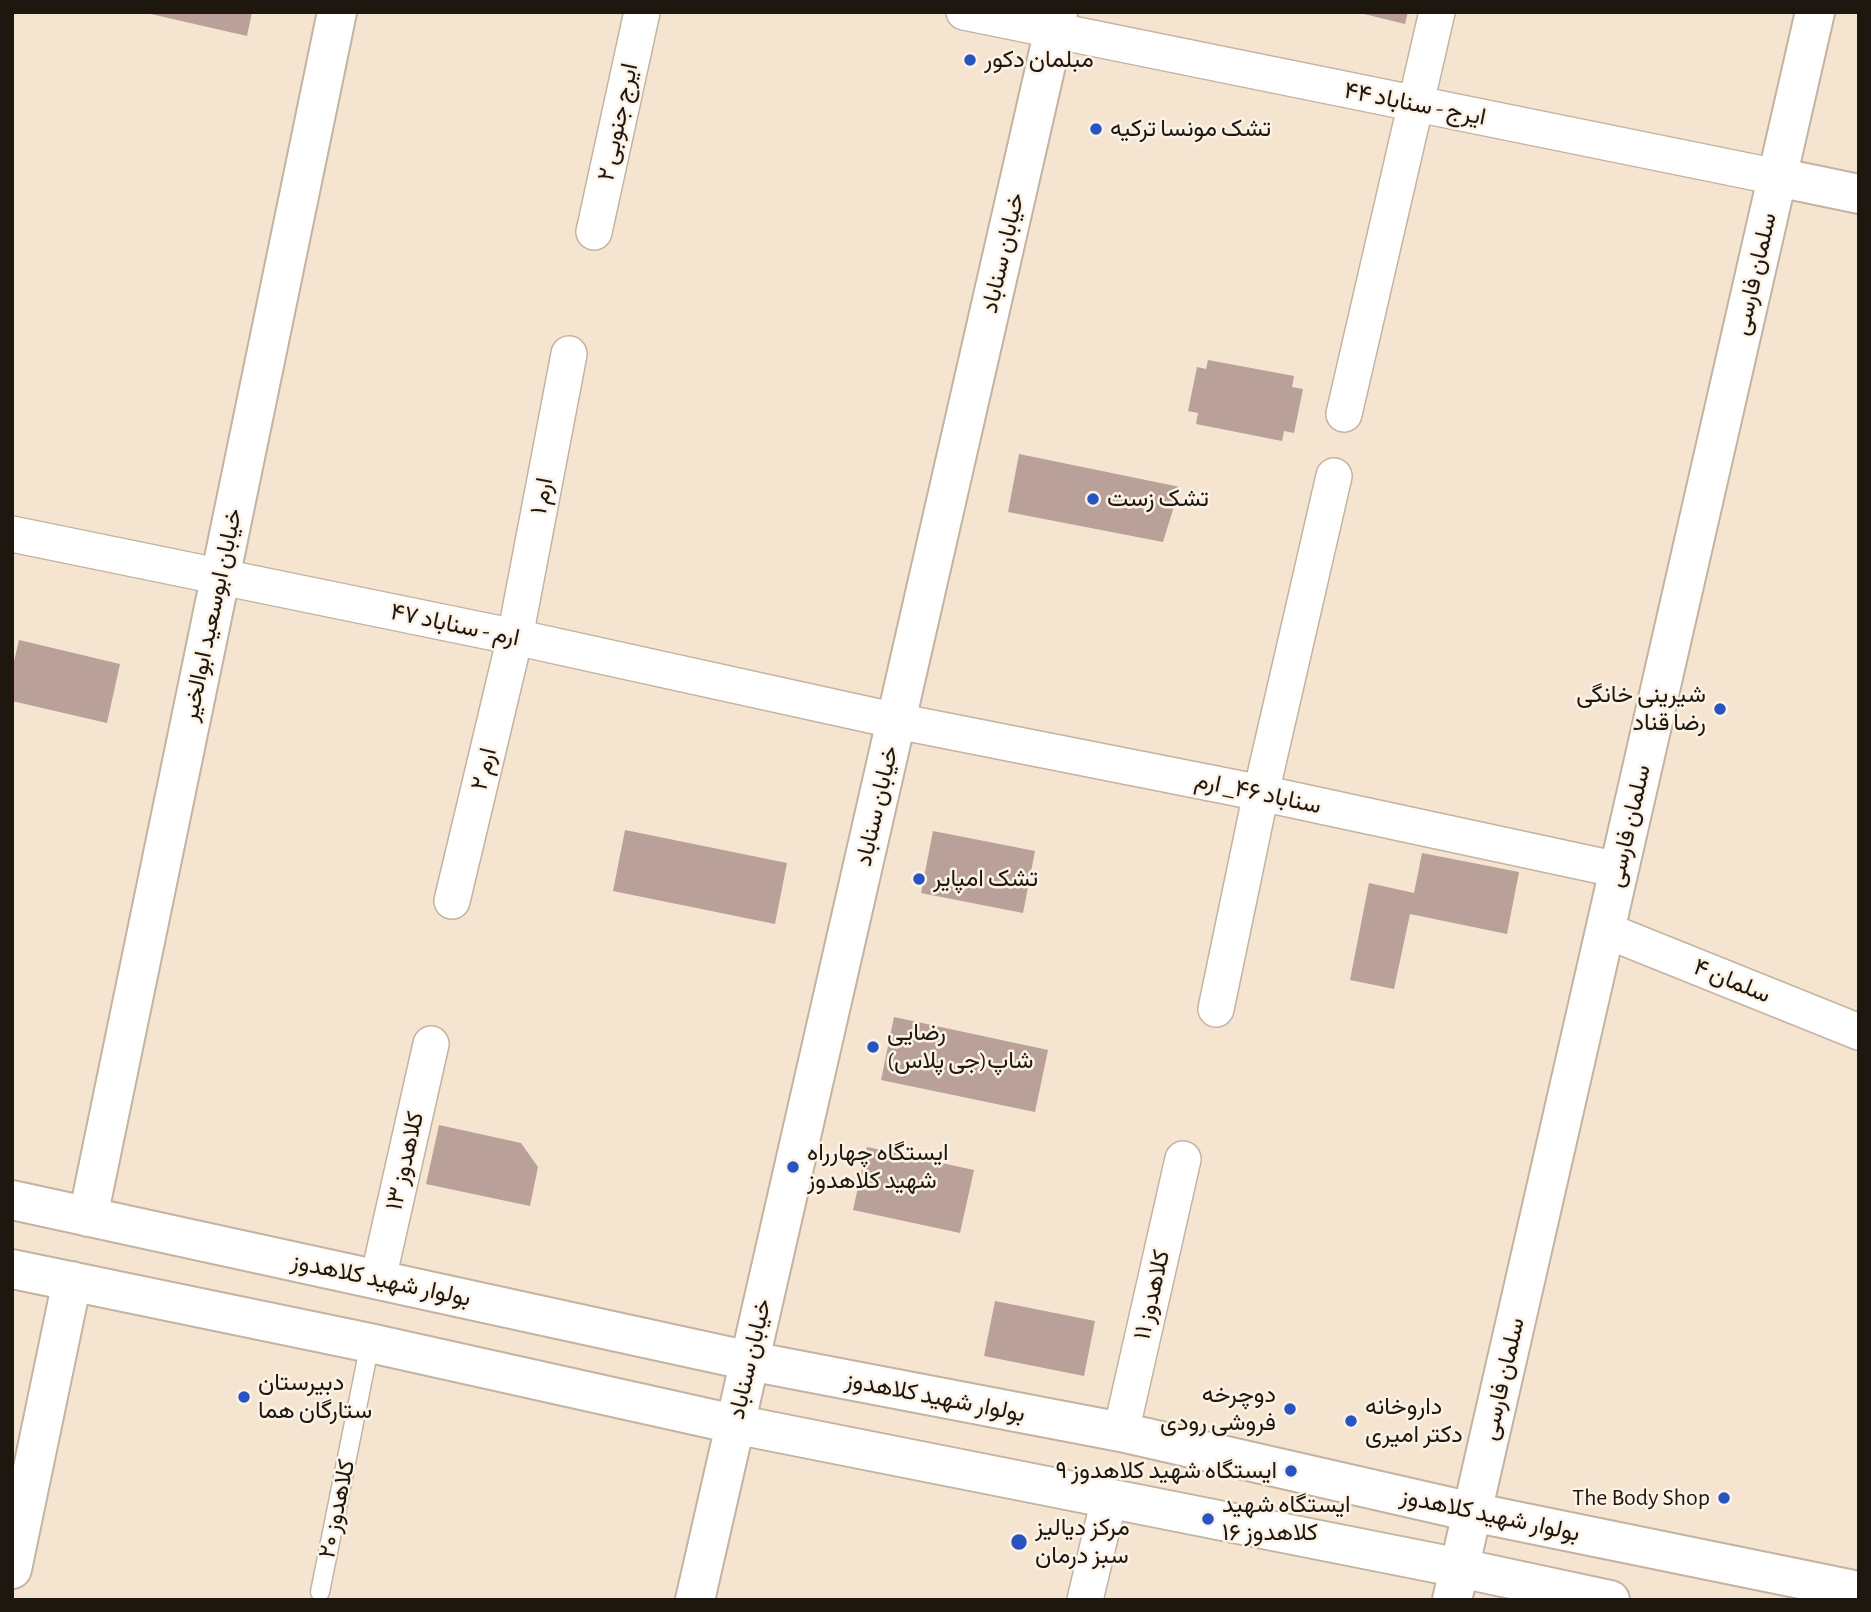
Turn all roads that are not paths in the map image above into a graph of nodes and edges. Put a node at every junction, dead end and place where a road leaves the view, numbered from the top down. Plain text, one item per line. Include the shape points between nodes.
1 (337, 12) edge
2 (642, 12) edge
3 (964, 12) edge
4 (1437, 12) edge
5 (1815, 12) edge
6 (1056, 21) edge
7 (1416, 104) junction
8 (1777, 177) junction
9 (1859, 194) edge
10 (594, 232) dead end
11 (569, 354) dead end
12 (1344, 414) dead end
13 (1334, 476) dead end
14 (12, 534) edge
15 (220, 576) junction
16 (515, 637) junction
17 (897, 721) junction
18 (1261, 793) junction
19 (1619, 870) junction
20 (452, 901) dead end
21 (1605, 930) junction
22 (1216, 1009) dead end
23 (1859, 1032) edge
24 (431, 1044) dead end
25 (1183, 1158) dead end
26 (12, 1200) edge
27 (88, 1217) junction
28 (12, 1269) edge
29 (378, 1279) junction
30 (72, 1281) junction
31 (370, 1343) junction
32 (750, 1361) junction
33 (734, 1424) junction
34 (1121, 1432) junction
35 (1109, 1500) junction
36 (1472, 1512) junction
37 (12, 1569) edge
38 (1456, 1584) edge
39 (1859, 1591) edge
40 (320, 1592) dead end
41 (695, 1600) edge
42 (1085, 1600) edge
43 (1610, 1600) edge

1 - 15 main road, خیابان ابوسعید ابوالخیر
2 - 10 street, ایرج جنوبی ۲
3 - 6 street, ایرج - سناباد ۴۴
4 - 7 street
5 - 8 main road, سلمان فارسی
6 - 7 street, ایرج - سناباد ۴۴
6 - 17 main road, خیابان سناباد
7 - 8 street, ایرج - سناباد ۴۴
7 - 12 street
8 - 9 main road
8 - 19 main road, سلمان فارسی
11 - 16 street, ارم ۱
13 - 18 street
14 - 15 street, ارم - سناباد ۴۷
15 - 16 street, ارم - سناباد ۴۷
15 - 27 main road, خیابان ابوسعید ابوالخیر
16 - 17 street, ارم - سناباد ۴۷
16 - 20 street, ارم ۲
17 - 18 street, سناباد ۴۶_ ارم
17 - 32 main road, خیابان سناباد
18 - 19 street, سناباد ۴۶_ ارم
18 - 22 street
19 - 21 main road, سلمان فارسی
21 - 23 street, سلمان ۴
21 - 36 main road, سلمان فارسی
24 - 29 street, کلاهدوز ۱۳
25 - 34 street, کلاهدوز ۱۱
26 - 27 main road, بولوار شهید کلاهدوز
27 - 29 main road, بولوار شهید کلاهدوز
28 - 30 main road
29 - 32 main road, بولوار شهید کلاهدوز
30 - 31 main road
30 - 37 main road
31 - 33 main road
31 - 40 lane, کلاهدوز ۲۰
32 - 33 main road, خیابان سناباد
32 - 34 main road, بولوار شهید کلاهدوز
33 - 35 main road
33 - 41 main road, خیابان سناباد
34 - 36 main road, بولوار شهید کلاهدوز
35 - 38 main road
35 - 42 street
36 - 38 main road, سلمان فارسی
36 - 39 main road, بولوار شهید کلاهدوز
38 - 43 main road

